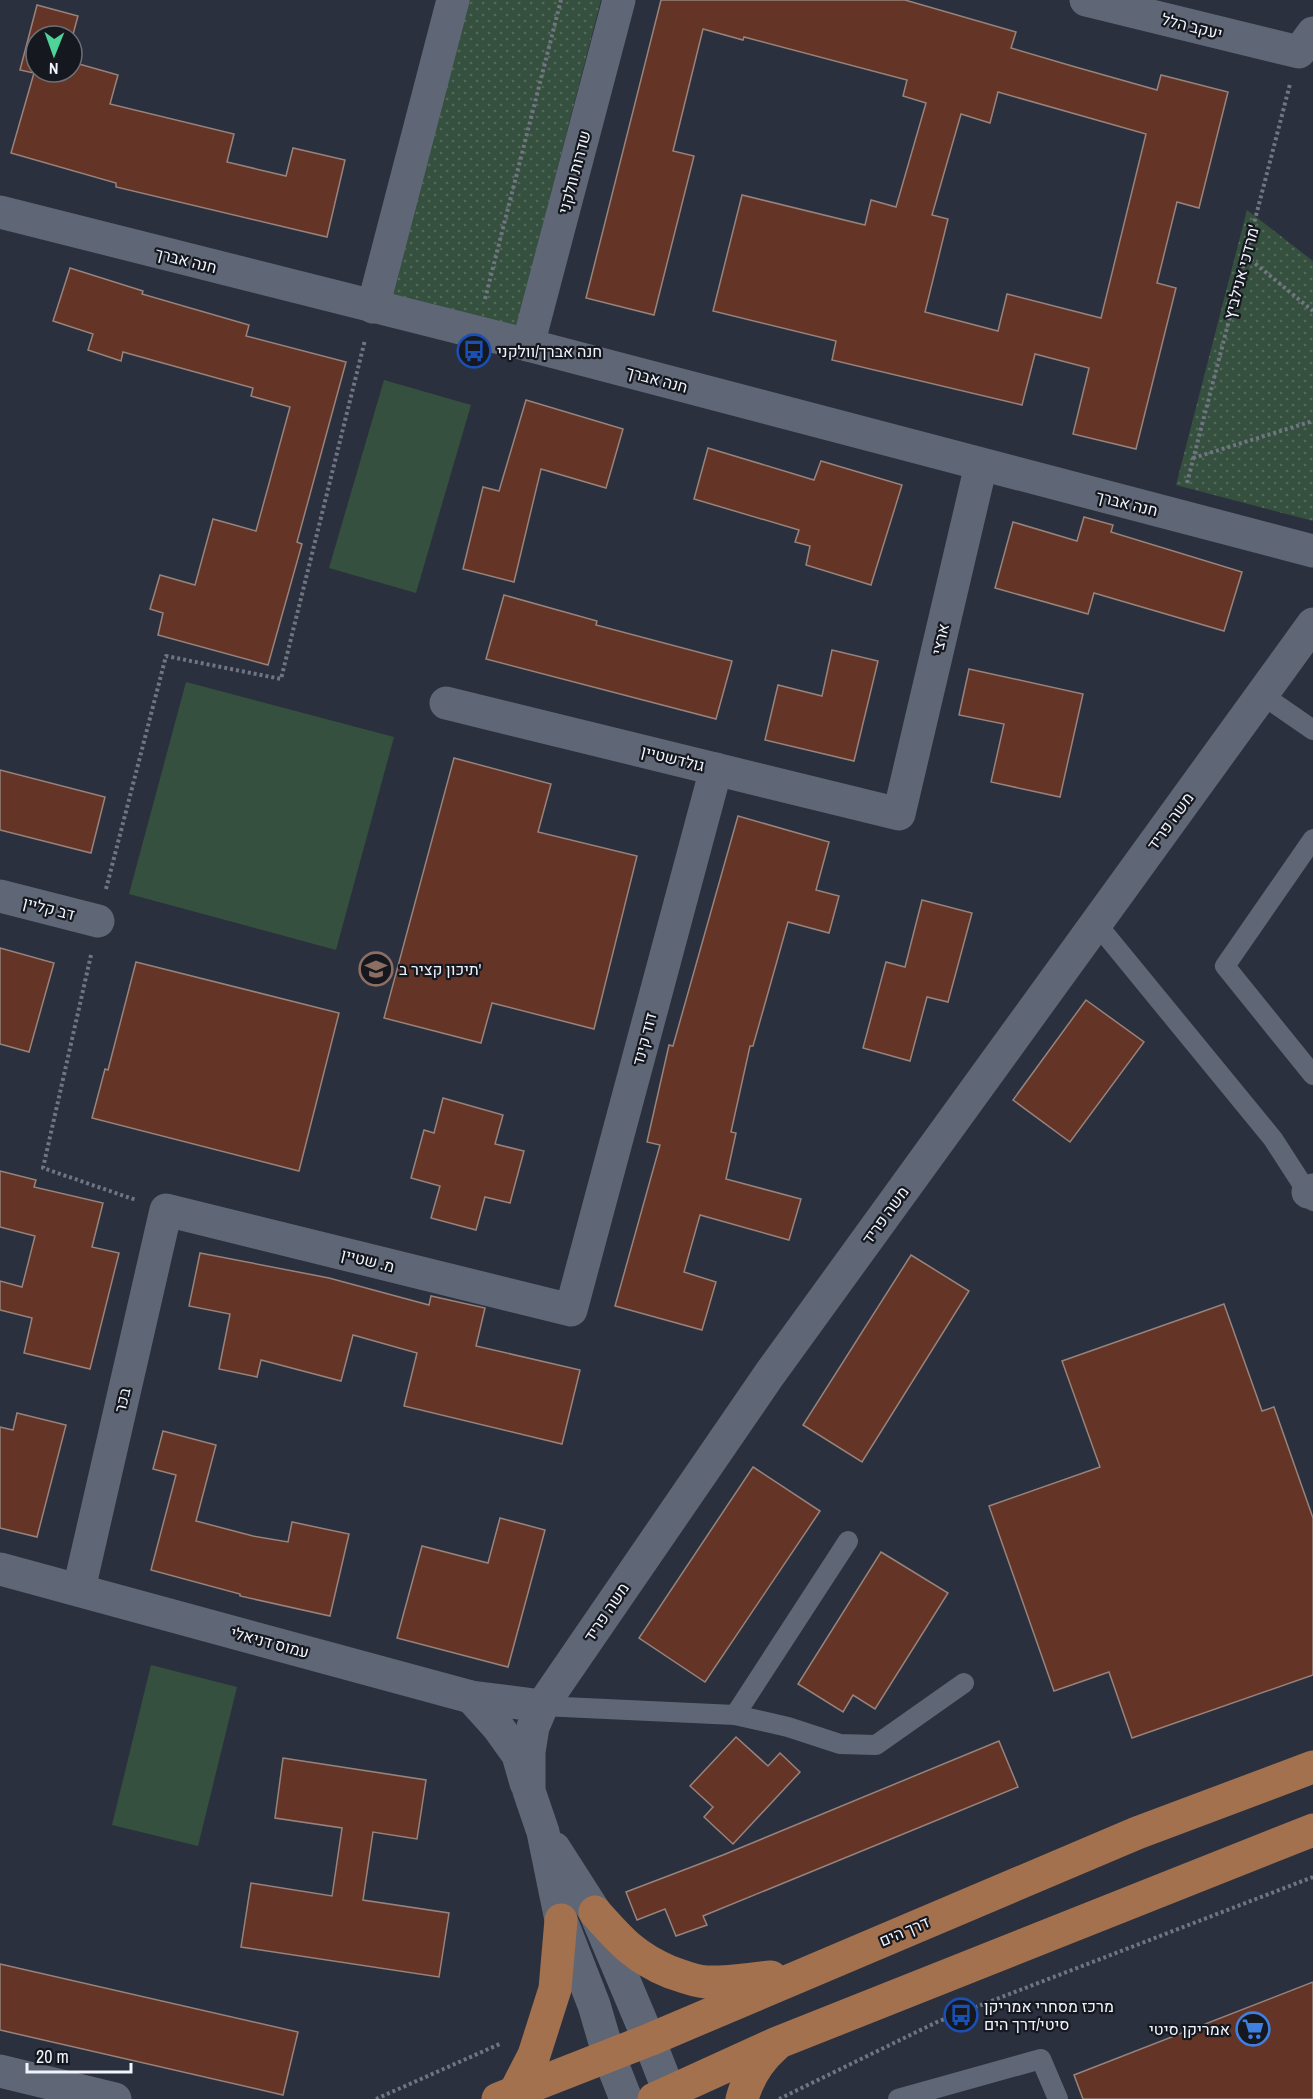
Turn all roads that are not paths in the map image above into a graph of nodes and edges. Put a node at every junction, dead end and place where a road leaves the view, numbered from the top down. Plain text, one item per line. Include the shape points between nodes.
1 (453, 0) edge
2 (619, 0) edge
3 (1086, 0) edge
4 (1306, 42) edge
5 (0, 213) edge
6 (373, 307) junction
7 (528, 345) junction
8 (981, 465) junction
9 (1313, 551) edge
10 (1313, 624) edge
11 (1261, 694) junction
12 (446, 703) dead end
13 (1313, 730) edge
14 (717, 769) junction
15 (899, 814) joint
16 (1313, 839) edge
17 (0, 896) edge
18 (98, 921) road end
19 (1096, 923) junction
20 (1313, 1075) edge
21 (1311, 1194) edge
22 (166, 1210) joint
23 (571, 1310) joint
24 (848, 1541) dead end
25 (0, 1569) edge
26 (79, 1589) junction
27 (964, 1683) dead end
28 (471, 1697) junction
29 (542, 1706) junction
30 (735, 1715) junction
31 (1313, 1751) edge
32 (1313, 1767) edge
33 (529, 1791) junction
34 (1313, 1830) edge
35 (543, 1832) junction
36 (1137, 1833) junction
37 (595, 1912) junction
38 (561, 1920) junction
39 (800, 1975) junction
40 (649, 2040) junction
41 (777, 2043) junction
42 (609, 2056) junction
43 (0, 2072) edge
44 (506, 2095) edge
45 (665, 2097) edge
46 (115, 2099) edge
47 (626, 2099) edge
48 (742, 2099) edge
49 (898, 2099) edge
50 (1058, 2099) edge

1 - 6 street
2 - 7 street, שדרות וולקני
3 - 4 street, יעקב הלל
5 - 6 street, חנה אברך
6 - 7 street, חנה אברך
7 - 8 street, חנה אברך
8 - 9 street, חנה אברך
8 - 15 street, ארצי
10 - 11 street, משה פריד
11 - 13 lane
11 - 19 street, משה פריד
12 - 14 street, גולדשטיין
14 - 15 street, גולדשטיין
14 - 23 street, דוד קינד
16 - 20 lane via 1225,966
17 - 18 street, דב קליין
19 - 21 lane via 1273,1139
19 - 29 street, משה פריד via 769,1375
22 - 23 street, מ. שטיין
22 - 26 street, בכר
24 - 30 lane
25 - 26 street, עמוס דניאלי
26 - 28 street, עמוס דניאלי
27 - 30 lane via 876,1745 840,1744
28 - 29 street, עמוס דניאלי
28 - 33 street via 518,1755
29 - 30 lane
29 - 33 street, משה פריד via 529,1752
31 - 36 main road
32 - 36 main road, דרך הים
33 - 35 street, משה פריד
34 - 41 main road
35 - 37 street, משה פריד
35 - 38 street, משה פריד
36 - 39 main road, דרך הים
37 - 39 main road via 637,1955 683,1977 716,1982
37 - 40 street, משה פריד
38 - 42 street, משה פריד
38 - 44 main road via 555,1989 534,2055
39 - 40 main road, דרך הים
40 - 42 main road, דרך הים
40 - 45 street, משה פריד
41 - 45 main road
41 - 48 main road via 758,2060
42 - 44 main road, דרך הים
42 - 47 street, משה פריד
43 - 46 street
49 - 50 lane via 1041,2059

